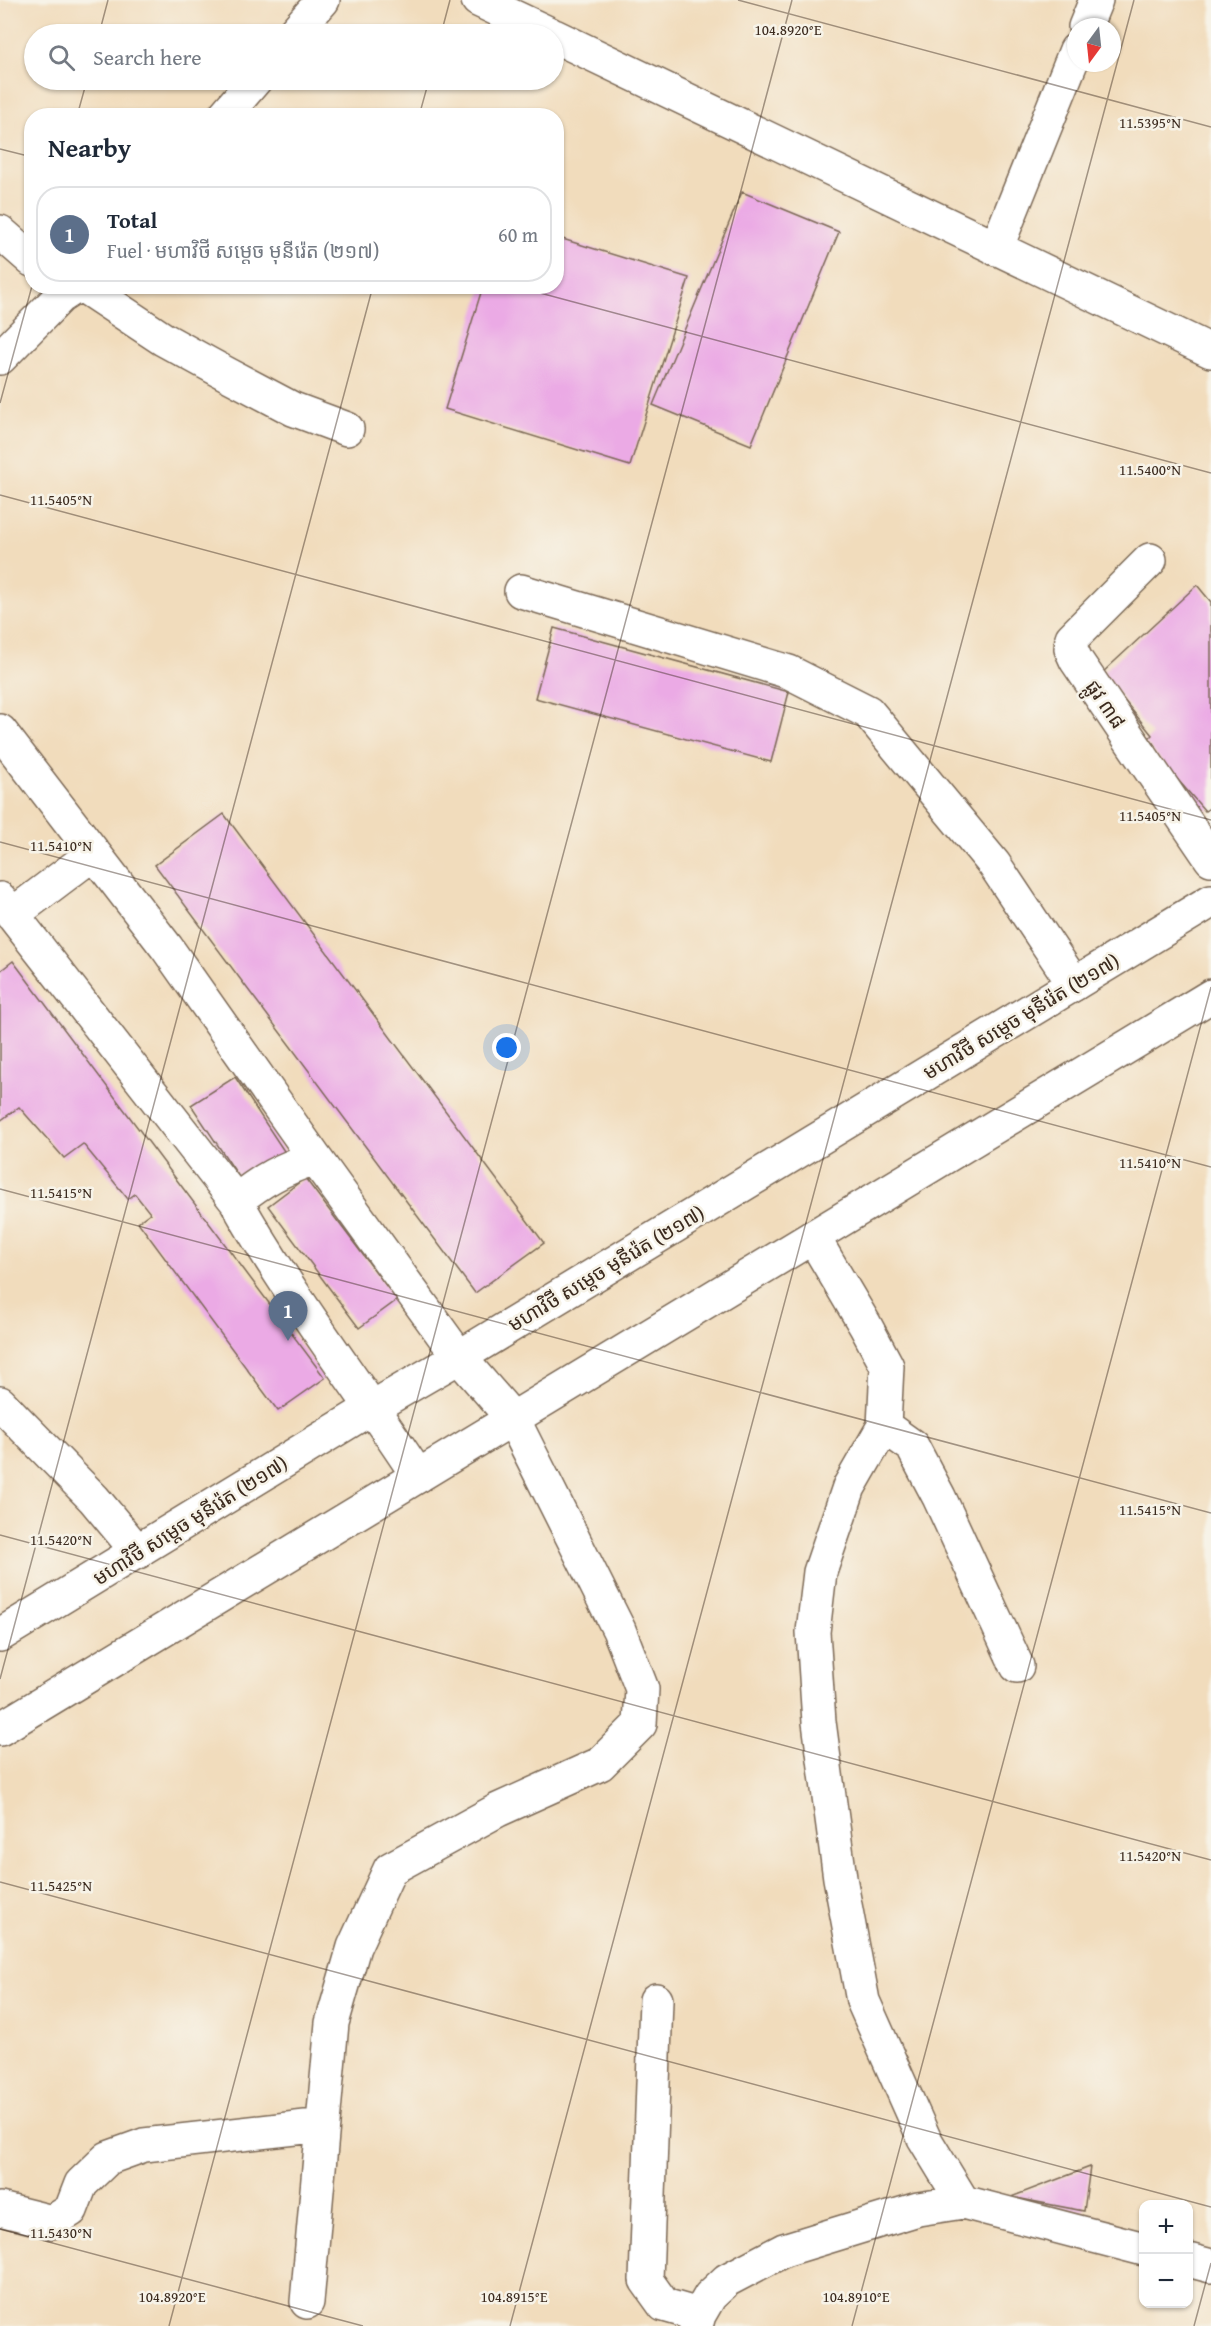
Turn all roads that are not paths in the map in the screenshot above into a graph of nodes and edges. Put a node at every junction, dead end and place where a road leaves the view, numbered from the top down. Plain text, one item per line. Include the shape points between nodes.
1 (323, 0) edge
2 (478, 0) edge
3 (1096, 0) edge
4 (1089, 18) edge
5 (302, 24) edge
6 (529, 24) edge
7 (564, 41) edge
8 (1067, 72) edge
9 (246, 90) edge
10 (231, 108) edge
11 (0, 232) edge
12 (996, 249) junction
13 (24, 253) edge
14 (63, 294) edge
15 (78, 294) edge
16 (1211, 351) edge
17 (0, 358) edge
18 (347, 429) dead end
19 (1150, 560) dead end
20 (521, 591) dead end
21 (0, 731) edge
22 (94, 854) junction
23 (1211, 859) edge
24 (1211, 901) edge
25 (6, 907) edge
26 (1074, 984) junction
27 (1211, 996) edge
28 (315, 1158) junction
29 (236, 1201) junction
30 (813, 1237) junction
31 (459, 1358) junction
32 (0, 1403) edge
33 (373, 1407) junction
34 (513, 1419) junction
35 (884, 1426) junction
36 (418, 1476) junction
37 (138, 1552) junction
38 (0, 1635) edge
39 (1017, 1666) dead end
40 (0, 1729) edge
41 (656, 2000) dead end
42 (323, 2125) junction
43 (963, 2202) junction
44 (0, 2209) edge
45 (1139, 2248) edge
46 (307, 2302) dead end
47 (697, 2321) edge

1 - 5 street
2 - 6 street
3 - 4 street
7 - 12 street
8 - 12 street
9 - 10 street
11 - 13 street
12 - 16 street
14 - 17 street
15 - 18 street via 293,409
19 - 23 street, ផ្លូវ ៣៨ via 1072,638 1071,649
20 - 26 street via 789,672 868,712 994,864
21 - 22 street
22 - 25 street
22 - 28 street via 167,948
24 - 26 street, មហាវិថី សម្តេច មុនីរ៉េត (២១៧)
25 - 29 street
26 - 31 street, មហាវិថី សម្តេច មុនីរ៉េត (២១៧)
27 - 30 street
28 - 29 street via 282,1169
28 - 31 street
29 - 33 street via 265,1253
30 - 34 street
30 - 35 street via 887,1366
31 - 33 street, មហាវិថី សម្តេច មុនីរ៉េត (២១៧)
31 - 34 street
32 - 37 street via 94,1499
33 - 36 street
33 - 37 street, មហាវិថី សម្តេច មុនីរ៉េត (២១៧)
34 - 36 street
34 - 42 street via 619,1630 642,1689 640,1724 600,1764 498,1810 390,1869 354,1947 332,2023
35 - 39 street via 912,1446
35 - 43 street via 849,1487 820,1572 813,1632 819,1722 840,1878 863,2001 924,2138
36 - 40 street
37 - 38 street, មហាវិថី សម្តេច មុនីរ៉េត (២១៧)
41 - 47 street via 646,2280 664,2305
42 - 44 street via 144,2145 108,2158 81,2184 71,2210 52,2222
42 - 46 street
43 - 45 street
43 - 47 street via 918,2209 784,2250 727,2280 710,2296

